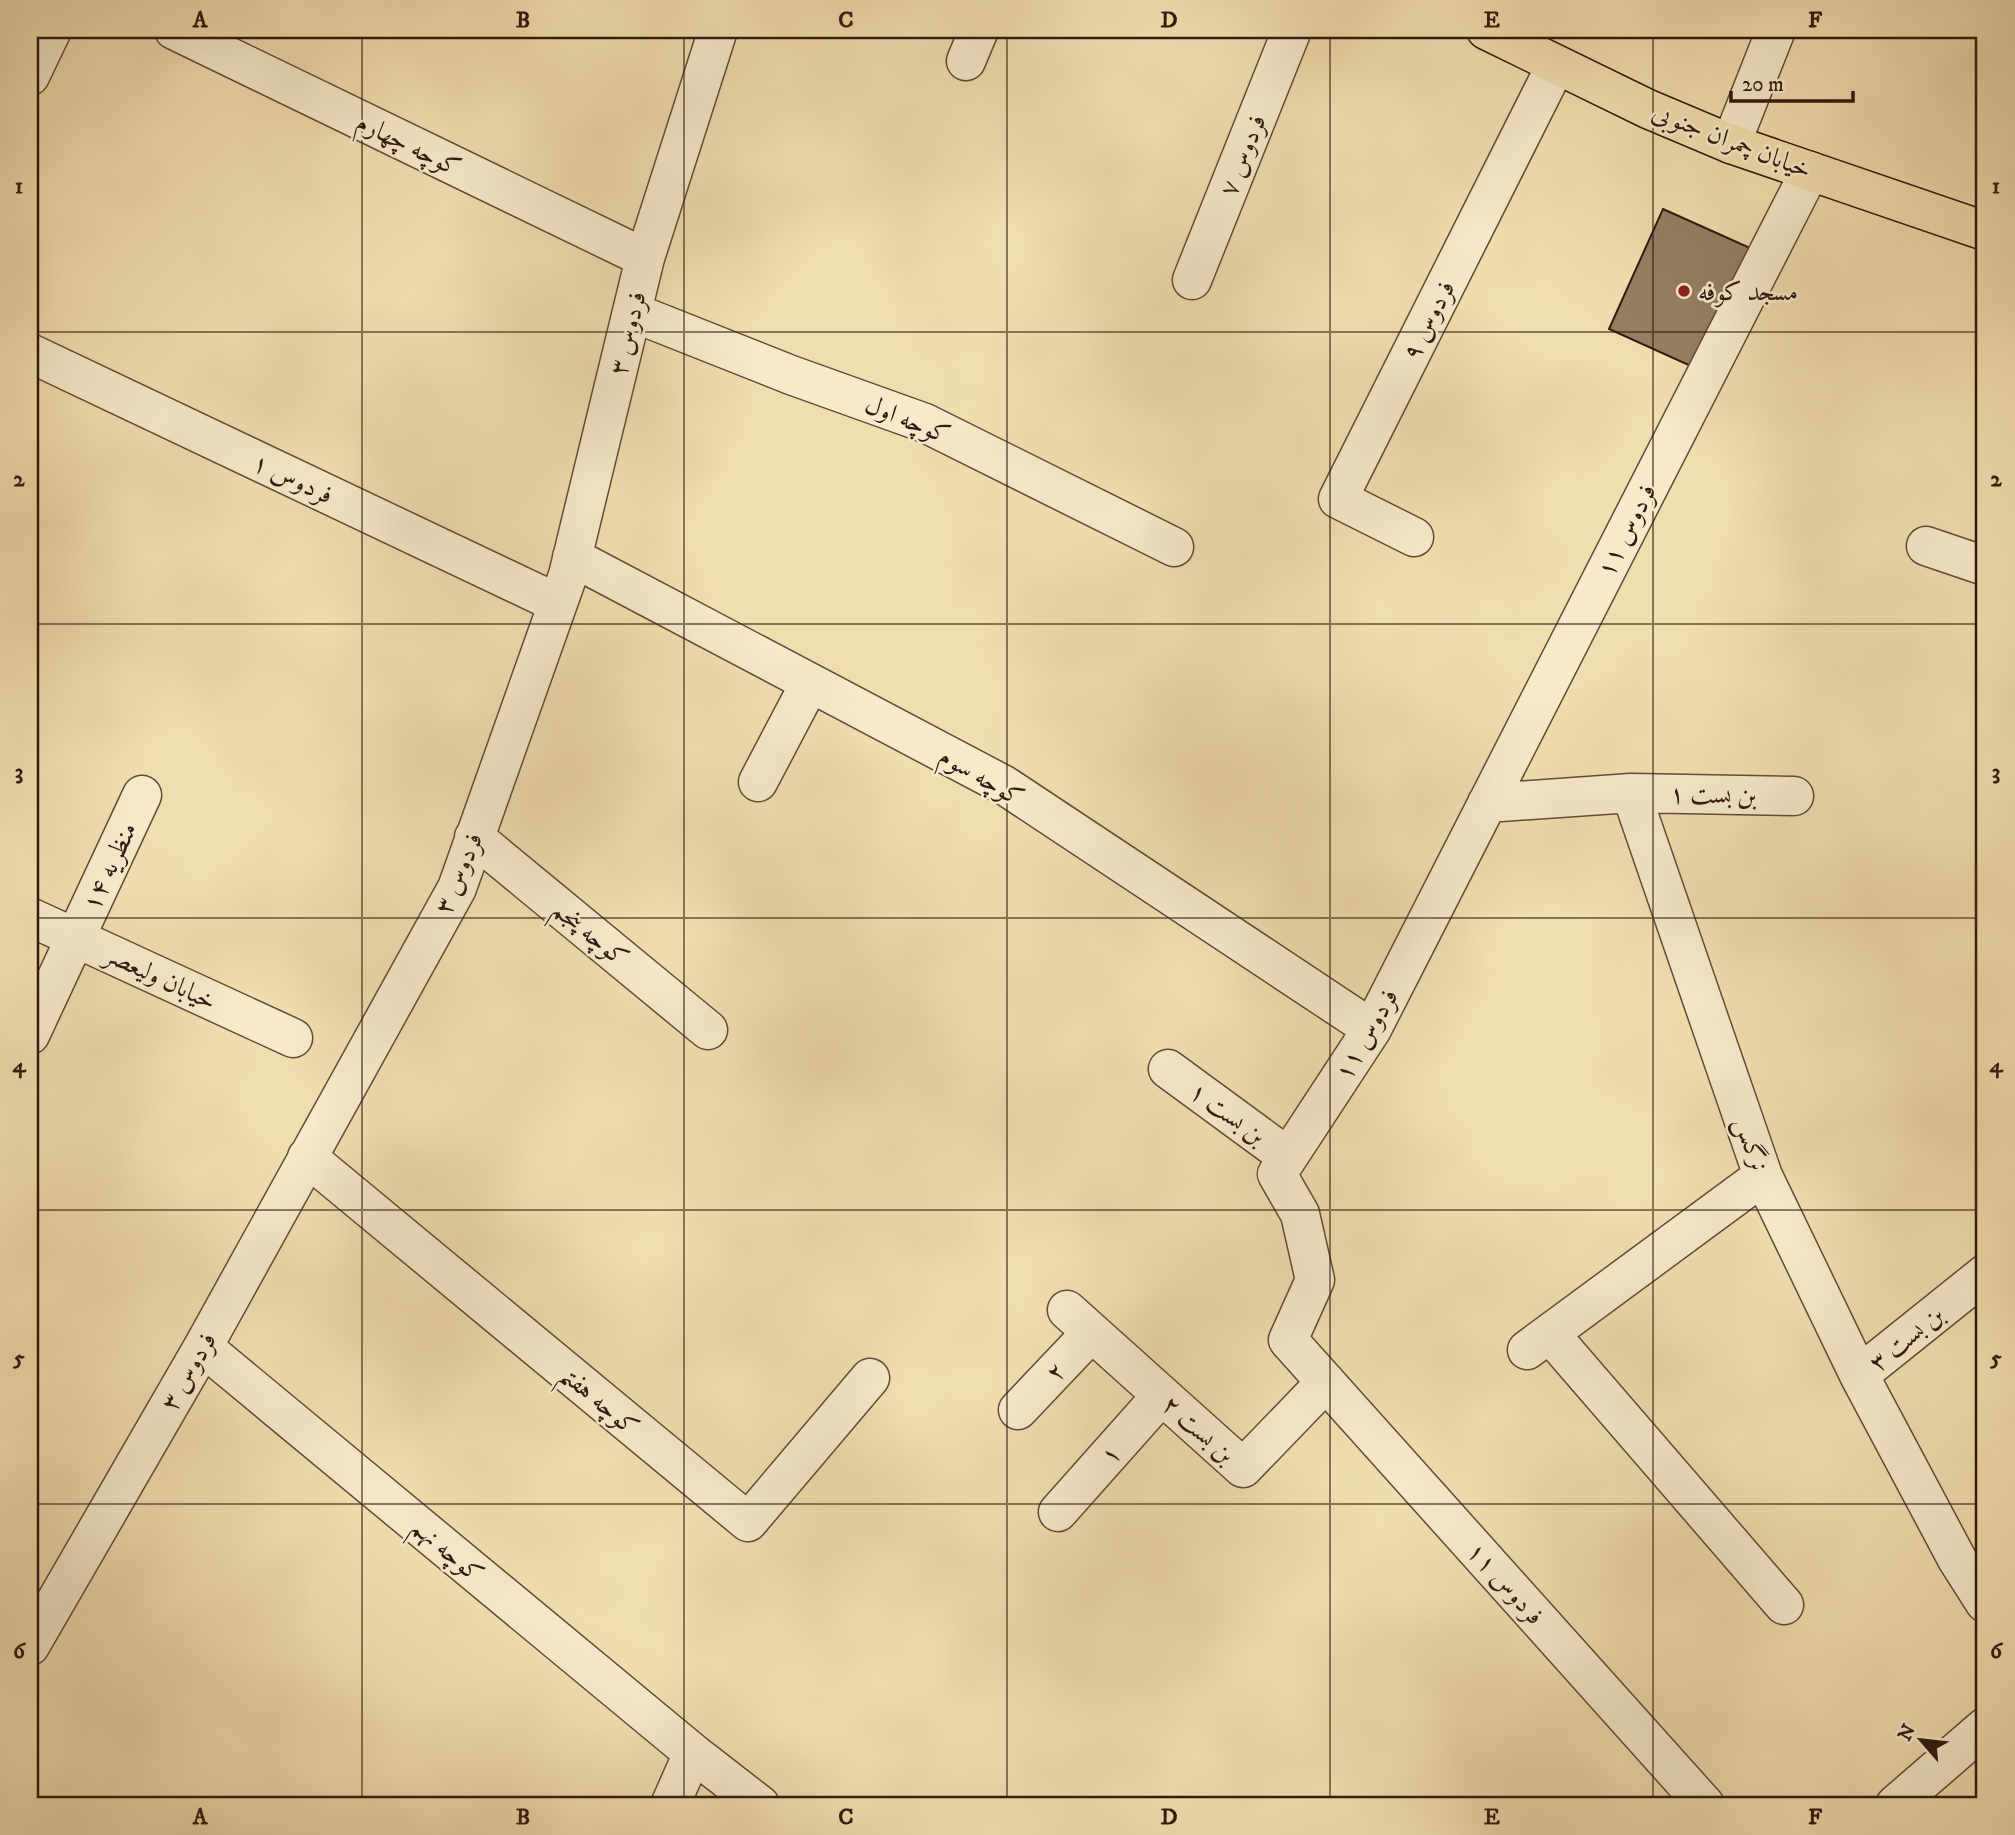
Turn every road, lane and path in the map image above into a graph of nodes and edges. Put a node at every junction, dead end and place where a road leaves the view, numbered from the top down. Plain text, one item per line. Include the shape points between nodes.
1 (52, 30) edge
2 (174, 30) edge
3 (718, 30) edge
4 (1292, 30) edge
5 (1486, 30) edge
6 (1776, 30) edge
7 (1556, 65) junction
8 (30, 76) edge
9 (1731, 144) junction
10 (1810, 171) junction
11 (1985, 232) edge
12 (645, 258) junction
13 (1192, 280) dead end
14 (632, 312) junction
15 (30, 353) edge
16 (1414, 537) dead end
17 (1926, 546) dead end
18 (1174, 547) dead end
19 (572, 557) junction
20 (1985, 566) edge
21 (557, 603) junction
22 (810, 683) junction
23 (758, 782) dead end
24 (1631, 793) junction
25 (142, 794) dead end
26 (1794, 796) dead end
27 (1487, 803) junction
28 (474, 837) junction
29 (30, 917) edge
30 (75, 938) junction
31 (1372, 1029) junction
32 (708, 1030) dead end
33 (30, 1035) edge
34 (293, 1038) dead end
35 (1168, 1069) dead end
36 (307, 1157) junction
37 (1288, 1157) junction
38 (1763, 1176) junction
39 (1985, 1274) edge
40 (1079, 1321) joint
41 (203, 1347) junction
42 (1859, 1375) junction
43 (870, 1378) dead end
44 (1325, 1382) junction
45 (1162, 1395) junction
46 (1018, 1410) dead end
47 (1058, 1512) dead end
48 (41, 1603) edge
49 (1985, 1603) edge
50 (1784, 1605) dead end
51 (30, 1646) edge
52 (1985, 1727) edge
53 (693, 1753) junction
54 (670, 1805) edge
55 (760, 1805) edge
56 (1705, 1805) edge
57 (1895, 1805) edge

1 - 8 street
2 - 12 street, کوچه چهارم
3 - 12 street, فردوس ۳
4 - 13 street, فردوس ۷
5 - 7 main road, خیابان چمران جنوبی
6 - 9 street
7 - 9 main road, خیابان چمران جنوبی
7 - 16 street, فردوس ۹ via 1338,499
9 - 10 main road, خیابان چمران جنوبی
10 - 11 main road, خیابان چمران جنوبی
10 - 27 street, فردوس ۱۱
12 - 14 street, فردوس ۳
14 - 18 street, کوچه اول via 925,423
14 - 19 street, فردوس ۳
15 - 21 street, فردوس ۱
17 - 20 street
19 - 21 street, فردوس ۳
19 - 22 street, کوچه سوم
21 - 28 street, فردوس ۳
22 - 23 street
22 - 31 street, کوچه سوم via 1004,785
24 - 26 street, بن بست ۱
24 - 27 street
24 - 38 street, نرگس
25 - 30 street, منظریه ۱۴
27 - 31 street, فردوس ۱۱
28 - 32 street, کوچه پنجم
28 - 36 street, فردوس ۳ via 457,888
29 - 30 street, خیابان ولیعصر
30 - 33 street, منظریه ۱۴
30 - 34 street, خیابان ولیعصر
31 - 37 street, فردوس ۱۱
35 - 37 street, بن بست ۱
36 - 41 street, فردوس ۳
36 - 43 street, کوچه هفتم via 748,1522
37 - 44 street, فردوس ۱۱ via 1277,1174 1300,1214 1315,1280 1288,1340
38 - 42 street, نرگس
38 - 50 street via 1538,1342
39 - 42 street, بن بست ۳
40 - 45 street, بن بست ۲
40 - 46 street, ۲
41 - 48 street, فردوس ۳
41 - 53 street, کوچه نهم
42 - 49 street, نرگس
44 - 45 street, بن بست ۲ via 1243,1468
44 - 56 street, فردوس ۱۱
45 - 47 street, ۱
48 - 51 street, فردوس ۳
52 - 57 street
53 - 54 street
53 - 55 street, کوچه نهم

